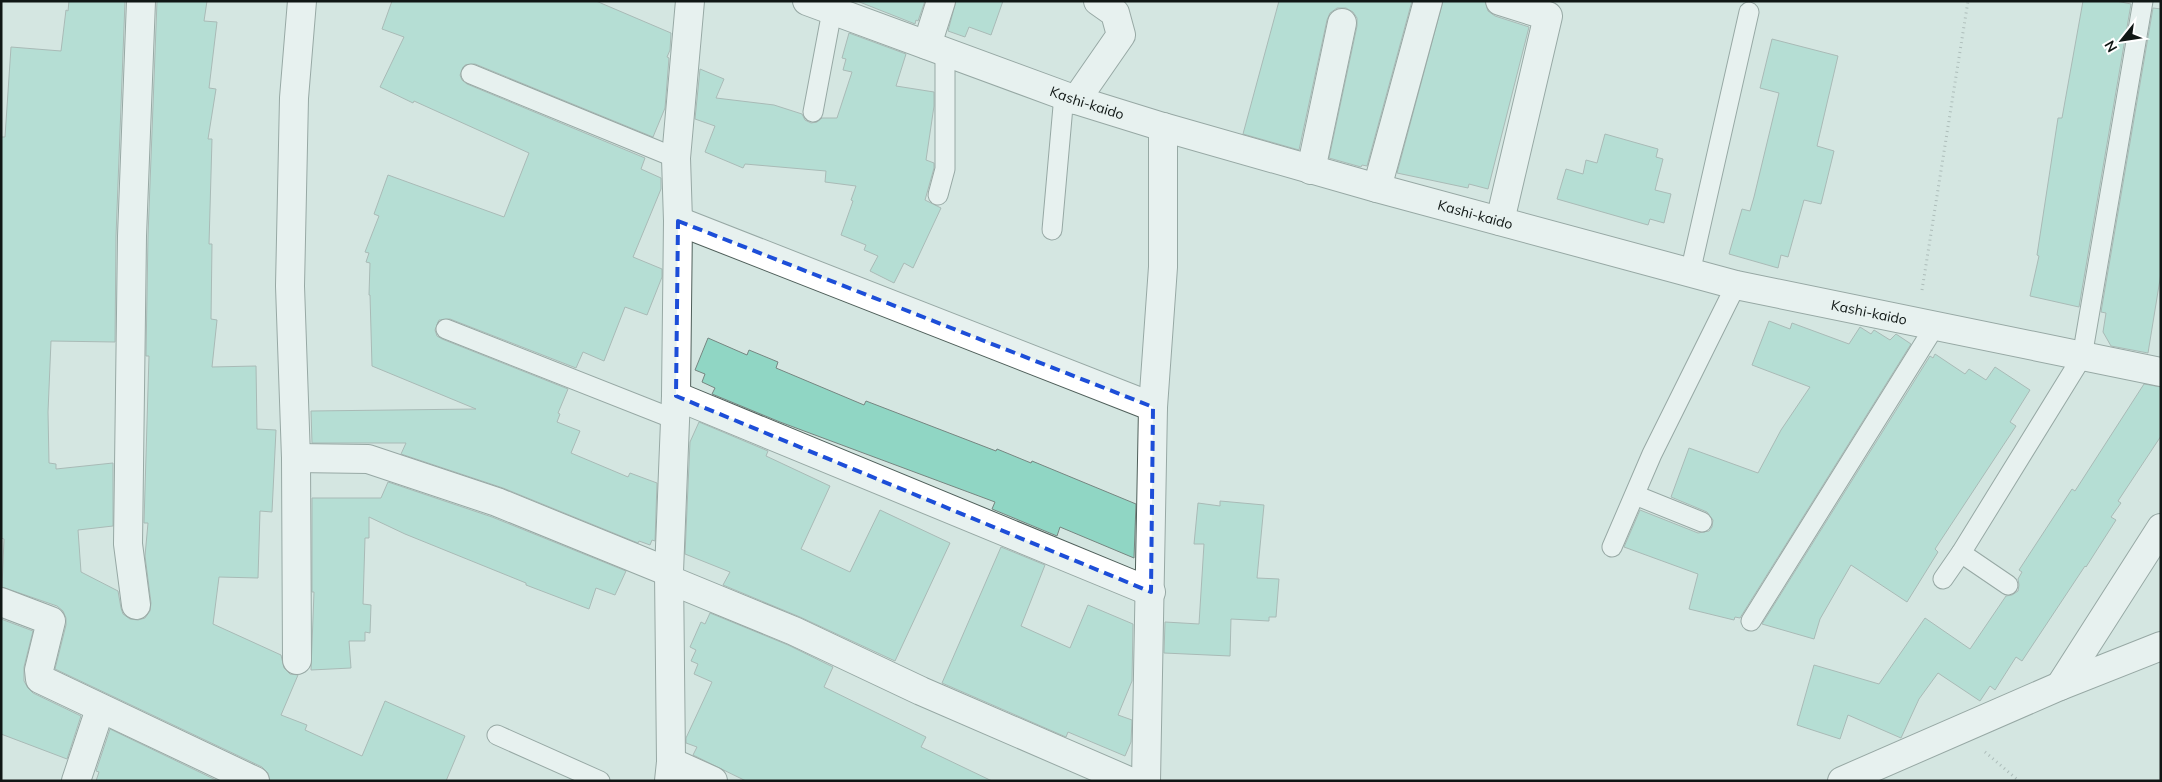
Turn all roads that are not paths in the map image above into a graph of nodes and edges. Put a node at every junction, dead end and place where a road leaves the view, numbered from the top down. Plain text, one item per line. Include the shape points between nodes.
1 (141, 1) edge
2 (302, 1) edge
3 (690, 1) edge
4 (941, 1) edge
5 (1098, 1) edge
6 (1428, 1) edge
7 (2143, 1) edge
8 (1505, 2) edge
9 (814, 4) edge
10 (1749, 12) dead end
11 (1342, 23) dead end
12 (936, 49) junction
13 (471, 74) dead end
14 (1070, 98) junction
15 (813, 112) dead end
16 (1163, 127) junction
17 (676, 158) junction
18 (1311, 170) junction
19 (1377, 188) junction
20 (938, 195) dead end
21 (678, 221) junction
22 (1500, 221) junction
23 (1052, 230) dead end
24 (1690, 273) junction
25 (1736, 285) junction
26 (1926, 325) junction
27 (446, 329) dead end
28 (2082, 357) junction
29 (2161, 372) edge
30 (675, 407) junction
31 (1153, 407) junction
32 (296, 458) junction
33 (1635, 495) junction
34 (1702, 522) dead end
35 (2161, 528) edge
36 (1612, 547) dead end
37 (1961, 553) junction
38 (670, 576) junction
39 (1943, 579) dead end
40 (2008, 584) dead end
41 (1151, 592) junction
42 (1, 602) edge
43 (136, 605) dead end
44 (1751, 621) dead end
45 (2161, 646) edge
46 (297, 660) dead end
47 (2060, 686) junction
48 (100, 708) junction
49 (497, 735) dead end
50 (670, 771) edge
51 (76, 781) edge
52 (255, 781) edge
53 (600, 781) edge
54 (713, 781) edge
55 (1129, 781) edge
56 (1146, 781) edge
57 (1842, 781) edge

1 - 43 street via 132,236 128,544
2 - 32 street via 294,98 290,276
3 - 17 street
4 - 12 street
5 - 14 street via 1115,13 1120,35
6 - 19 street
7 - 28 lane
8 - 22 street via 1548,16
9 - 12 street, Kashi-kaido
9 - 15 lane
10 - 24 lane
11 - 18 street
12 - 14 street, Kashi-kaido
12 - 20 lane via 945,169
13 - 17 lane
14 - 16 street, Kashi-kaido
14 - 23 lane
16 - 18 street, Kashi-kaido
16 - 31 street via 1163,268
17 - 21 street
18 - 19 street, Kashi-kaido
19 - 22 street, Kashi-kaido
21 - 30 street
21 - 31 street
22 - 24 street, Kashi-kaido
24 - 25 street, Kashi-kaido
25 - 26 street, Kashi-kaido
25 - 33 lane
26 - 28 street, Kashi-kaido
26 - 44 lane
27 - 30 lane
28 - 29 street, Kashi-kaido
28 - 37 lane
30 - 38 street
30 - 41 street
31 - 41 street
32 - 38 street via 368,458 497,502
32 - 46 street
33 - 34 lane
33 - 36 lane
35 - 47 street
37 - 39 lane
37 - 40 lane
38 - 50 street
38 - 55 street
41 - 56 street
42 - 48 street via 51,621 39,670 40,679
45 - 47 street
47 - 57 street
48 - 51 street
48 - 52 street
49 - 53 lane
50 - 54 street

